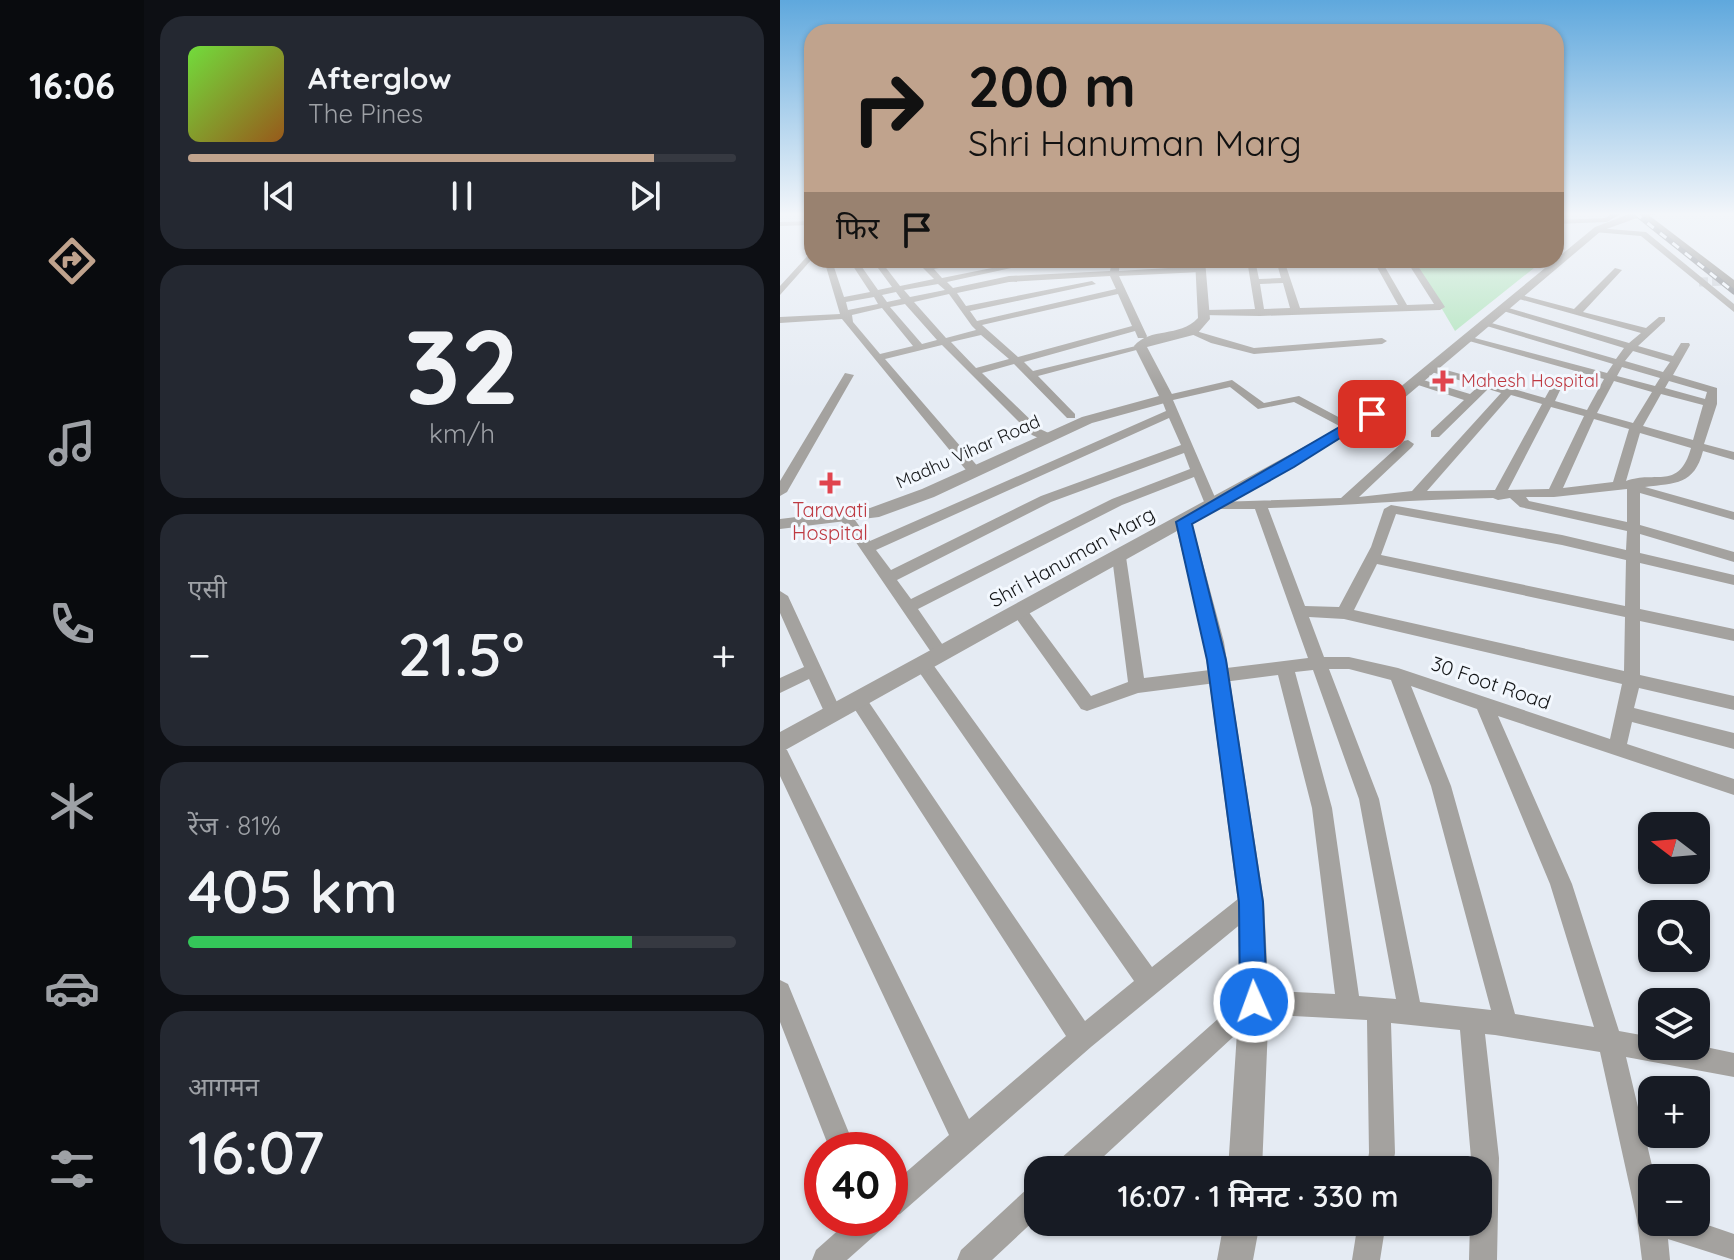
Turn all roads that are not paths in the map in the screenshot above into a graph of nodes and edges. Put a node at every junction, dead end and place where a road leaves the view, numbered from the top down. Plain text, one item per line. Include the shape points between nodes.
1 (797, 272) edge
2 (835, 272) edge
3 (861, 272) edge
4 (884, 272) edge
5 (931, 272) edge
6 (978, 272) edge
7 (1038, 272) edge
8 (1115, 272) edge
9 (1152, 272) edge
10 (1201, 272) edge
11 (1253, 272) edge
12 (1284, 272) edge
13 (1384, 272) edge
14 (1418, 272) edge
15 (1547, 272) edge
16 (1616, 272) edge
17 (1689, 272) edge
18 (1719, 272) edge
19 (1115, 277) junction
20 (1037, 278) junction
21 (940, 279) junction
22 (1286, 280) junction
23 (1254, 282) junction
24 (1734, 287) edge
25 (896, 289) junction
26 (951, 291) junction
27 (1121, 291) junction
28 (780, 292) edge
29 (875, 293) junction
30 (1517, 297) junction
31 (842, 300) junction
32 (908, 300) junction
33 (884, 305) junction
34 (1404, 308) junction
35 (964, 309) junction
36 (1502, 309) junction
37 (1734, 309) edge
38 (1296, 311) junction
39 (1205, 313) junction
40 (1260, 313) junction
41 (1576, 313) junction
42 (848, 315) junction
43 (1662, 319) dead end
44 (780, 320) edge
45 (1485, 324) junction
46 (979, 327) junction
47 (1138, 327) junction
48 (1193, 331) junction
49 (1649, 332) junction
50 (1467, 339) junction
51 (943, 341) junction
52 (1382, 341) dead end
53 (1142, 343) junction
54 (1685, 345) dead end
55 (919, 347) junction
56 (1634, 347) junction
57 (878, 358) junction
58 (1016, 360) junction
59 (1675, 360) junction
60 (1618, 362) junction
61 (1432, 369) junction
62 (974, 372) junction
63 (849, 375) dead end
64 (1031, 375) junction
65 (1613, 377) junction
66 (1665, 377) junction
67 (1416, 381) junction
68 (1487, 384) junction
69 (1558, 384) dead end
70 (1658, 390) junction
71 (1508, 392) junction
72 (1168, 399) junction
73 (1473, 399) junction
74 (1546, 404) junction
75 (1711, 404) junction
76 (1588, 415) junction
77 (1071, 416) junction
78 (1351, 427) junction
79 (1635, 429) junction
80 (1435, 434) dead end
81 (1043, 435) junction
82 (1408, 444) dead end
83 (1187, 447) junction
84 (1698, 448) junction
85 (1734, 456) edge
86 (971, 467) junction
87 (1198, 471) junction
88 (1629, 485) junction
89 (780, 492) edge
90 (1554, 493) junction
91 (1416, 495) junction
92 (1515, 495) junction
93 (1498, 496) junction
94 (1345, 502) junction
95 (1390, 504) junction
96 (1260, 505) junction
97 (1212, 506) junction
98 (874, 508) junction
99 (780, 511) edge
100 (845, 516) junction
101 (1734, 516) edge
102 (1183, 522) junction
103 (780, 524) edge
104 (1633, 527) junction
105 (867, 548) junction
106 (1634, 555) junction
107 (1119, 557) junction
108 (1734, 557) edge
109 (1373, 558) junction
110 (888, 578) junction
111 (1734, 580) edge
112 (781, 600) edge
113 (907, 608) junction
114 (1019, 611) junction
115 (1300, 611) junction
116 (1344, 613) junction
117 (1632, 615) junction
118 (1734, 635) edge
119 (797, 637) junction
120 (780, 644) edge
121 (932, 659) junction
122 (1319, 663) junction
123 (1285, 668) junction
124 (812, 670) junction
125 (1398, 675) junction
126 (1219, 677) junction
127 (1632, 678) junction
128 (780, 686) edge
129 (1137, 686) junction
130 (858, 700) junction
131 (1734, 703) edge
132 (1484, 704) junction
133 (833, 713) junction
134 (1625, 713) junction
135 (1734, 741) edge
136 (780, 743) edge
137 (1617, 749) junction
138 (780, 756) edge
139 (1734, 787) edge
140 (1251, 902) junction
141 (1150, 984) junction
142 (780, 992) edge
143 (1254, 1002) junction
144 (1348, 1004) junction
145 (1379, 1010) junction
146 (1410, 1010) junction
147 (1471, 1019) junction
148 (1506, 1023) junction
149 (1082, 1038) junction
150 (1610, 1040) junction
151 (1734, 1065) edge
152 (836, 1132) edge
153 (965, 1139) junction
154 (1084, 1156) edge
155 (1246, 1156) edge
156 (1379, 1156) edge
157 (1639, 1164) edge
158 (908, 1188) edge
159 (1024, 1211) edge
160 (853, 1236) edge
161 (1239, 1236) edge
162 (1370, 1236) edge
163 (1654, 1236) edge
164 (1699, 1236) edge
165 (1734, 1248) edge
166 (826, 1260) edge
167 (971, 1260) edge
168 (1235, 1260) edge
169 (1366, 1260) edge
170 (1483, 1260) edge
171 (1656, 1260) edge

1 - 28 street
2 - 31 street
3 - 29 street
4 - 25 street
5 - 21 street
6 - 21 street
7 - 20 street
8 - 19 street
9 - 19 street
10 - 39 street
11 - 23 street
12 - 22 street
13 - 34 street
14 - 34 street via 1440,307
15 - 30 street, Shri Hanuman Marg
16 - 41 street
17 - 37 street
18 - 24 main road
19 - 20 street via 1071,273
19 - 27 street
19 - 35 street
20 - 26 street
21 - 25 street
21 - 26 street
22 - 23 street
22 - 38 street
23 - 40 street
25 - 29 street
25 - 32 street
26 - 32 street
26 - 35 street
27 - 46 street
27 - 47 street
29 - 31 street
29 - 33 street
30 - 36 street, Shri Hanuman Marg
30 - 41 street
31 - 42 street
32 - 33 street
32 - 51 street
33 - 42 street
33 - 55 street
34 - 38 street
35 - 46 street
36 - 45 street, Shri Hanuman Marg
36 - 56 street
38 - 40 street
39 - 40 street
39 - 48 street
41 - 49 street
42 - 44 street
42 - 57 street via 848,323
43 - 49 street
45 - 50 street, Shri Hanuman Marg
45 - 60 street
46 - 51 street
46 - 58 street
47 - 53 street
47 - 58 street
48 - 52 street via 1254,351
48 - 53 street
49 - 56 street
50 - 61 street, Shri Hanuman Marg
50 - 65 street
51 - 55 street
51 - 62 street
53 - 64 street
53 - 72 street
54 - 59 street
55 - 57 street
56 - 59 street
56 - 60 street
57 - 86 street
58 - 62 street
58 - 64 street
59 - 66 street
60 - 65 street
60 - 66 street
61 - 67 street, Shri Hanuman Marg
61 - 68 street
62 - 81 street
63 - 89 street
64 - 77 street
65 - 70 street
65 - 76 street
66 - 70 street
66 - 75 street via 1713,390
67 - 73 street
67 - 78 street, Shri Hanuman Marg
68 - 71 street
68 - 73 street
69 - 74 street
70 - 75 street
70 - 79 street
71 - 74 street
71 - 91 street
72 - 77 street, Madhu Vihar Road
72 - 78 street via 1232,383 1262,407 1295,398
72 - 81 street, Madhu Vihar Road
72 - 83 street
72 - 105 street
73 - 80 street
74 - 76 street
74 - 93 street
75 - 84 street
76 - 79 street
76 - 90 street
77 - 81 street, Madhu Vihar Road
78 - 97 street, Shri Hanuman Marg
79 - 84 street
79 - 88 street
81 - 86 street, Madhu Vihar Road
82 - 94 street
83 - 87 street
83 - 110 street via 1046,499
84 - 85 street
84 - 88 street via 1686,475
86 - 98 street, Madhu Vihar Road
87 - 97 street
87 - 113 street via 1117,502
88 - 90 street
88 - 101 street
88 - 104 street
90 - 92 street
91 - 93 street
91 - 95 street
92 - 93 street
92 - 104 street via 1525,504
94 - 95 street
94 - 96 street
95 - 106 street
95 - 109 street
96 - 97 street
96 - 115 street
97 - 102 street, Shri Hanuman Marg
98 - 99 street, Madhu Vihar Road
98 - 100 street, Madhu Vihar Road
100 - 103 street, Madhu Vihar Road
100 - 105 street
102 - 107 street, Shri Hanuman Marg
102 - 126 street
104 - 106 street
104 - 108 street
105 - 110 street
106 - 111 street
106 - 117 street
107 - 114 street, Shri Hanuman Marg
107 - 129 street
109 - 116 street
109 - 117 street
110 - 113 street
112 - 119 street
113 - 121 street
114 - 121 street, Shri Hanuman Marg
114 - 129 street, 30 Foot Road via 1087,704
115 - 116 street
115 - 122 street
116 - 127 street
117 - 118 street
117 - 127 street
119 - 120 street
119 - 124 street
121 - 130 street, Shri Hanuman Marg
121 - 141 street
122 - 123 street, 30 Foot Road
122 - 125 street, 30 Foot Road via 1349,663
122 - 146 street via 1369,799
123 - 126 street, 30 Foot Road
123 - 144 street via 1322,808
124 - 128 street
124 - 133 street
125 - 132 street, 30 Foot Road
125 - 148 street via 1441,786
126 - 129 street, 30 Foot Road
126 - 140 street
127 - 131 street
127 - 134 street
130 - 133 street, Shri Hanuman Marg
130 - 149 street
132 - 137 street, 30 Foot Road
132 - 150 street via 1561,884
133 - 136 street, Shri Hanuman Marg
134 - 135 street
134 - 137 street
137 - 139 street, 30 Foot Road
138 - 153 street
140 - 141 street
140 - 143 street
141 - 149 street
142 - 152 street
143 - 144 street
143 - 154 street
143 - 155 street
144 - 145 street
145 - 146 street
145 - 156 street
146 - 147 street
147 - 148 street
147 - 170 street via 1486,1158
148 - 150 street
149 - 153 street
150 - 151 street
150 - 157 street
153 - 158 street
159 - 167 street
160 - 166 street
161 - 168 street
162 - 169 street
163 - 171 street
164 - 165 street

